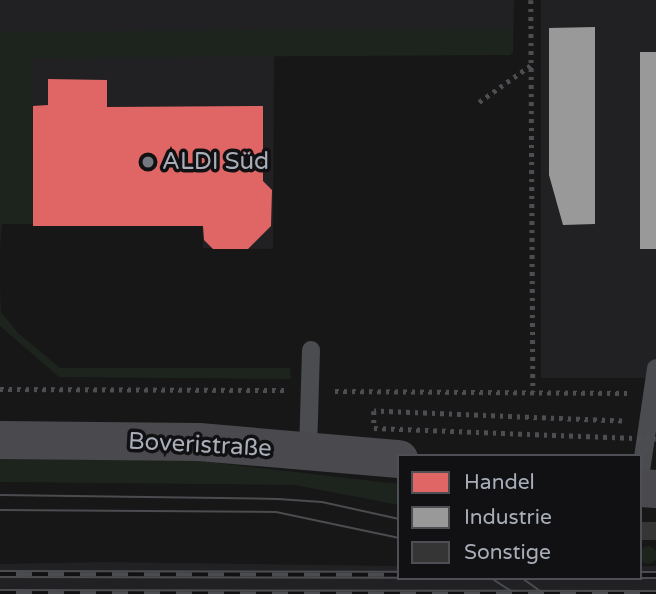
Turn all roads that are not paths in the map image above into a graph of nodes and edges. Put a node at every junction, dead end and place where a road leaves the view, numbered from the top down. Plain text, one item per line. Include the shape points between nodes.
1 (312, 350) dead end
2 (656, 368) edge
3 (0, 440) edge
4 (309, 451) junction
5 (397, 459) edge
6 (642, 464) edge

1 - 4 lane
2 - 6 lane
3 - 4 main road, Boveristraße via 199,442
4 - 5 main road, Boveristraße

